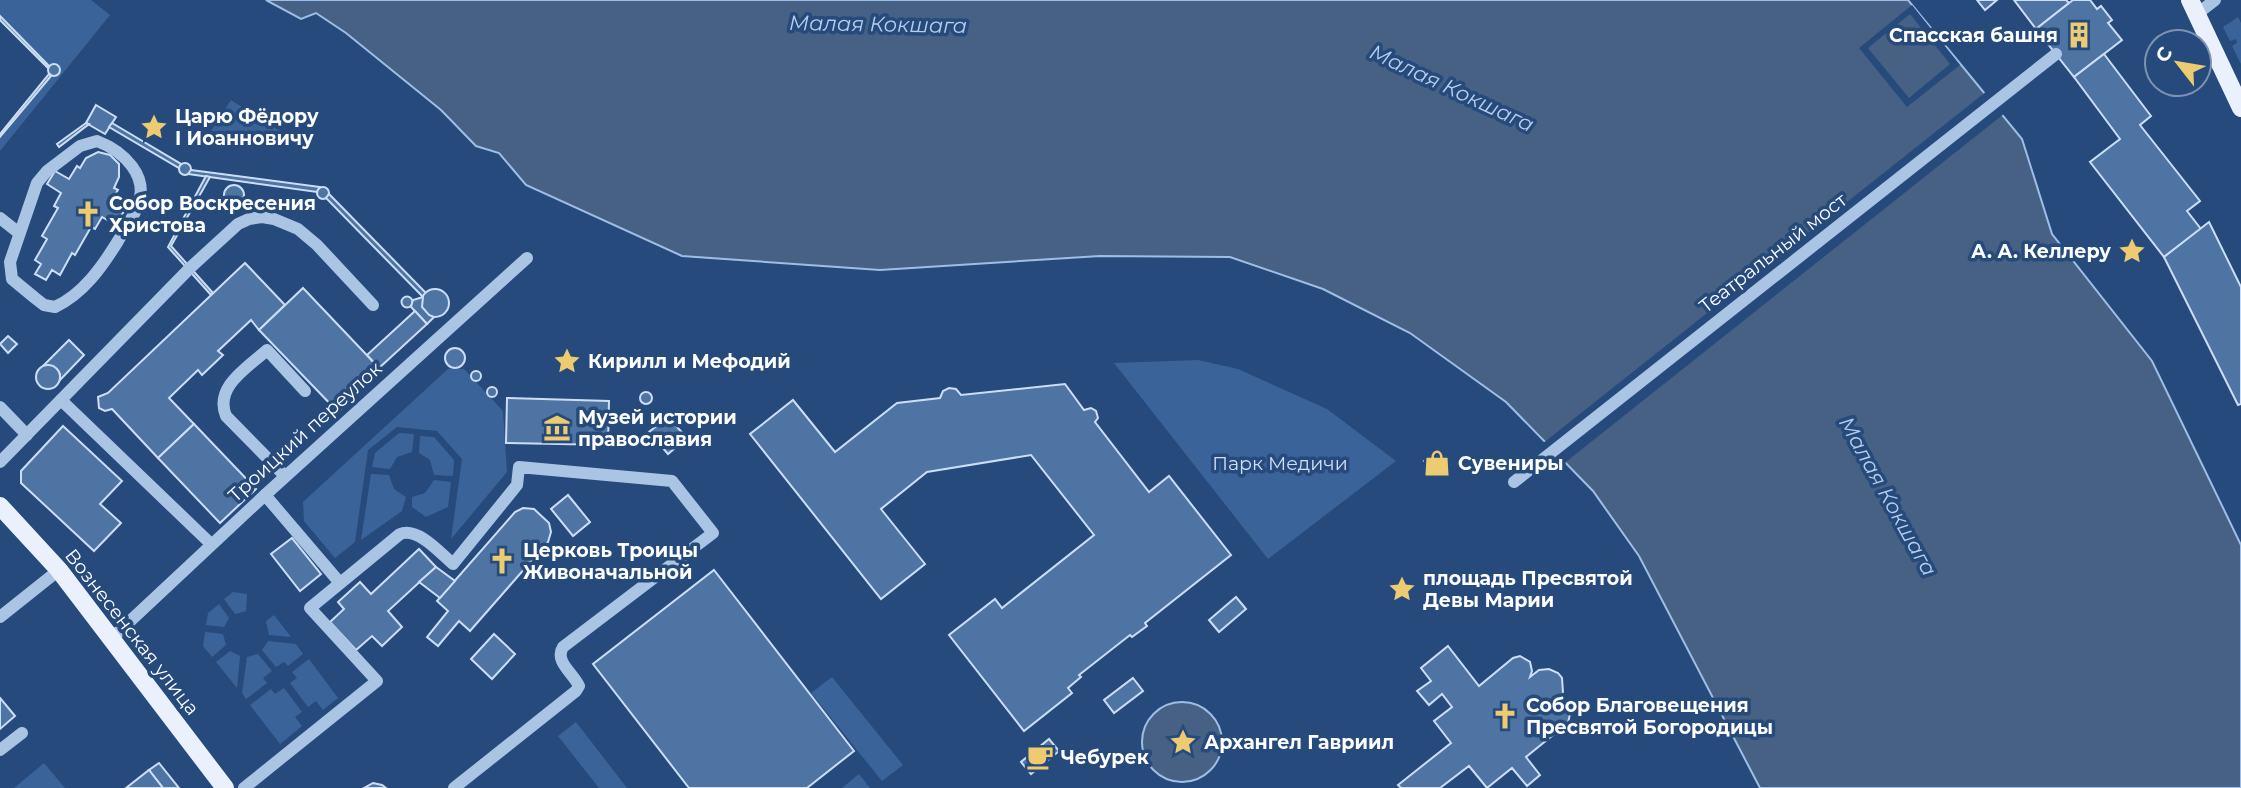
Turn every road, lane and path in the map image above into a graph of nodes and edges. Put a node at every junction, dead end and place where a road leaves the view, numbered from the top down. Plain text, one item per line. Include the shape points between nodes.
1 (2215, 0) edge
2 (2194, 7) edge
3 (2056, 54) dead end
4 (2241, 108) edge
5 (0, 218) edge
6 (19, 233) junction
7 (527, 258) dead end
8 (373, 305) dead end
9 (305, 391) dead end
10 (61, 400) junction
11 (0, 407) edge
12 (27, 435) junction
13 (0, 462) edge
14 (285, 476) junction
15 (1514, 482) dead end
16 (264, 495) junction
17 (0, 506) edge
18 (211, 544) junction
19 (59, 570) junction
20 (340, 583) junction
21 (0, 617) edge
22 (112, 638) junction
23 (22, 733) dead end
24 (0, 750) edge
25 (225, 788) edge
26 (244, 788) edge
27 (454, 788) edge

1 - 2 street
2 - 4 main road
3 - 15 street, Театральный мост
5 - 6 street
6 - 6 street via 10,262 12,279 44,305 65,303 97,272 137,207 140,190 134,169 105,144 97,141 80,146 37,183
7 - 14 street, Троицкий переулок
8 - 10 street via 298,229 274,219 249,219 191,267
9 - 14 street via 267,350 222,397 226,416
10 - 12 street
10 - 18 street
11 - 12 street
12 - 13 street
14 - 16 street, Троицкий переулок
16 - 18 street, Троицкий переулок
16 - 20 street
17 - 19 main road, Вознесенская улица
18 - 22 street, Троицкий переулок
19 - 21 street
19 - 22 main road, Вознесенская улица
20 - 26 street via 310,608 377,681
20 - 27 street via 405,532 414,533 453,564 517,485 519,467 672,481 713,533 563,647 560,658 577,681 576,691
22 - 25 main road, Вознесенская улица
23 - 24 street

